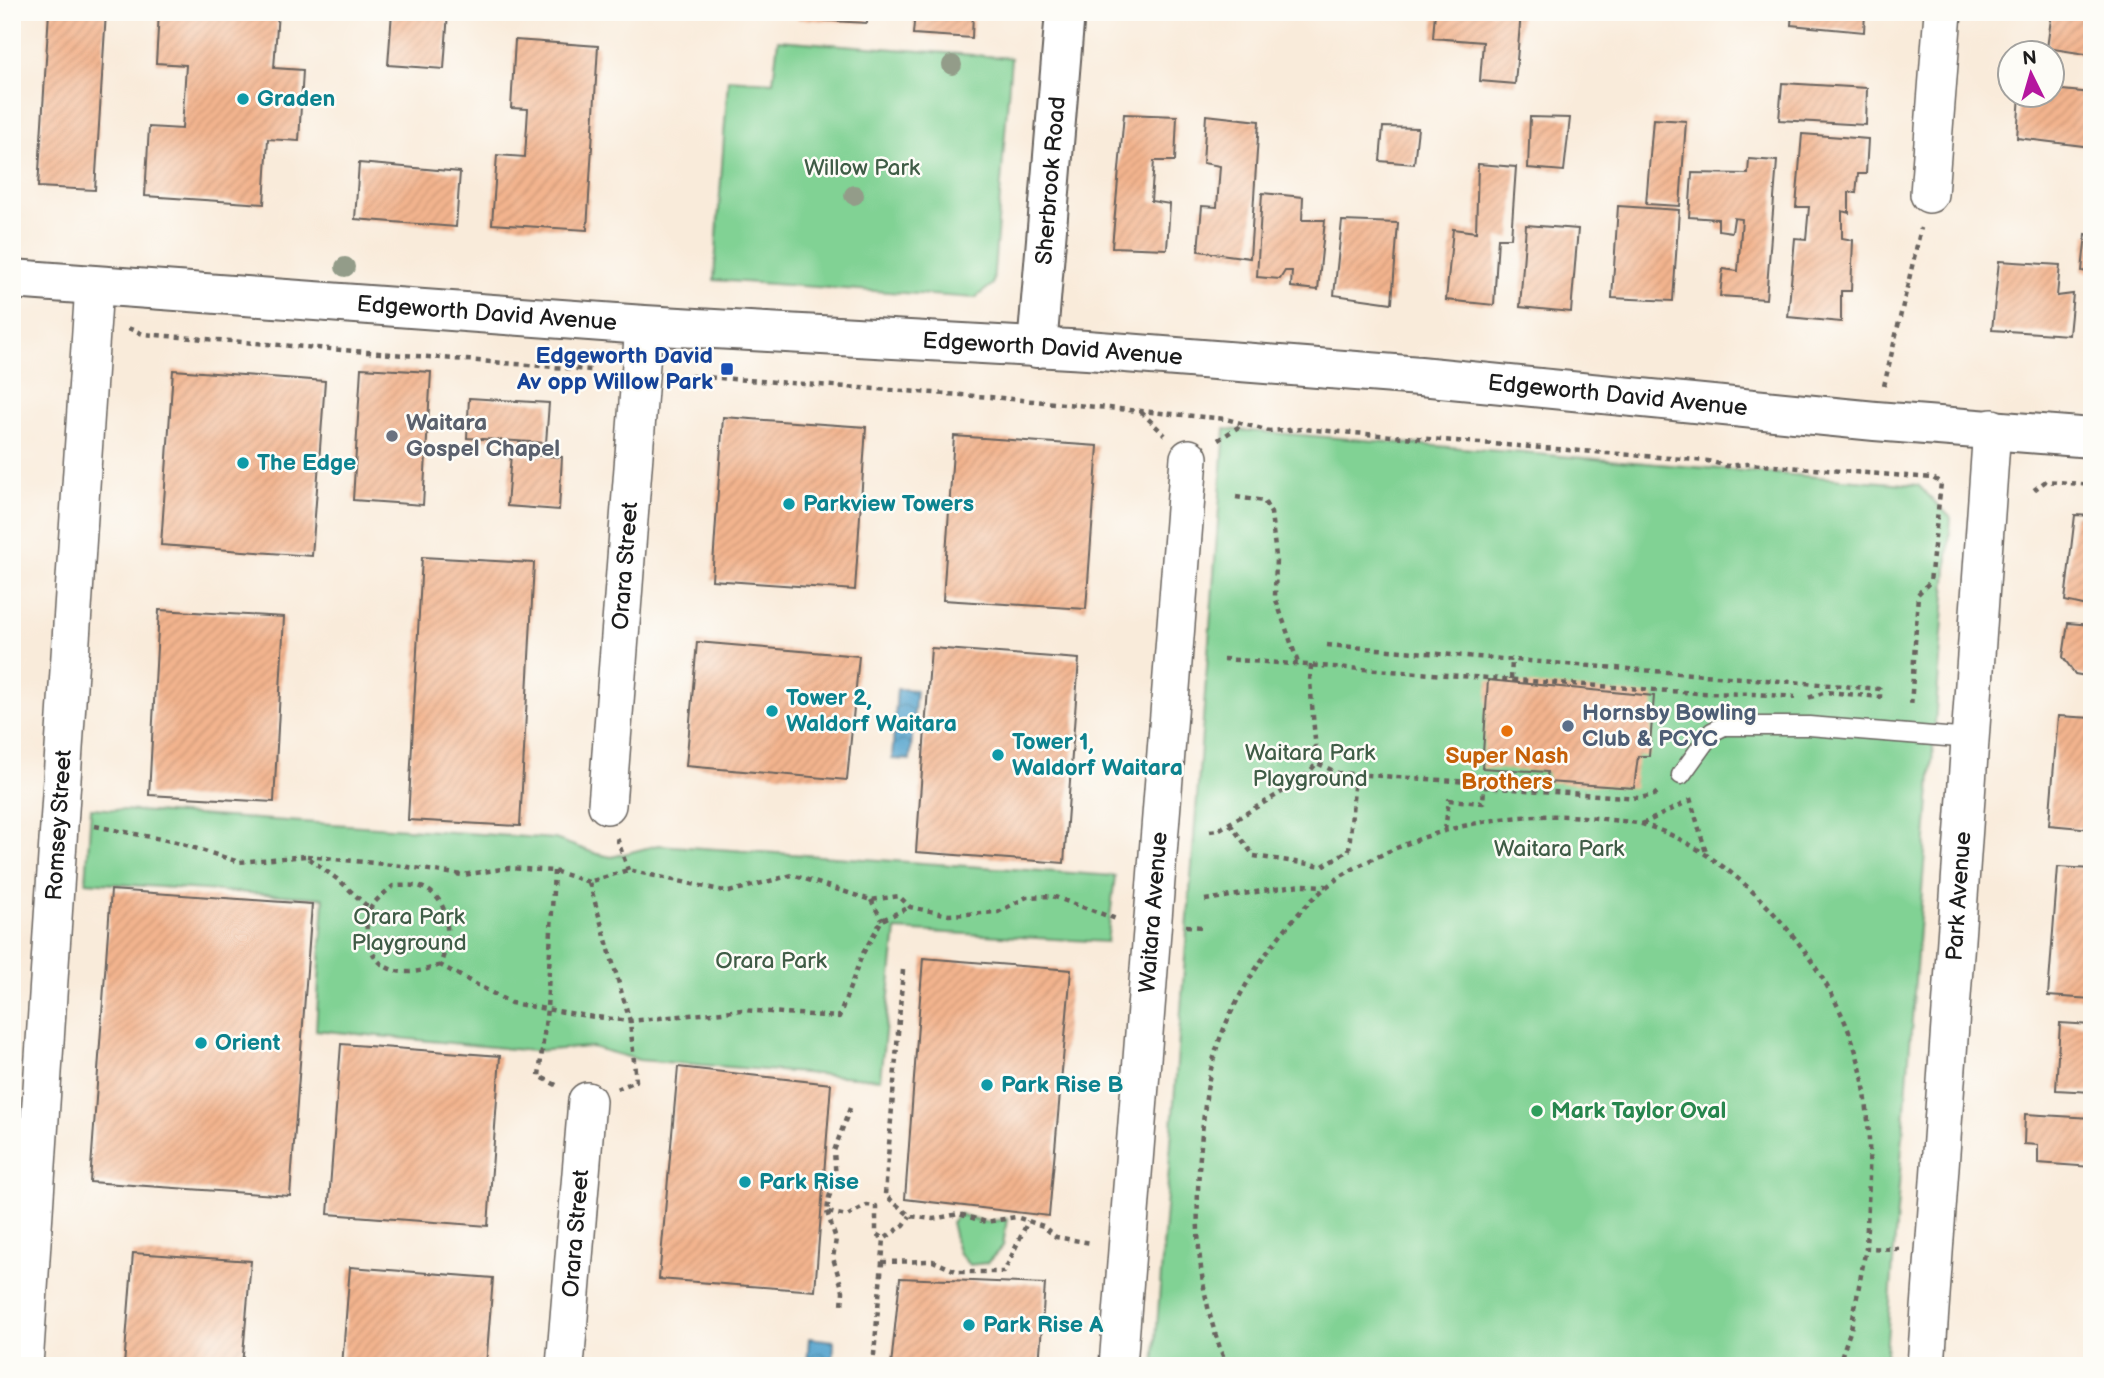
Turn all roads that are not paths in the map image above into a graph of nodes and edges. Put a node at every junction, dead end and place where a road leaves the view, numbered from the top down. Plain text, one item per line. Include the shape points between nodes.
1 (1065, 12) edge
2 (1943, 12) edge
3 (1929, 194) road end
4 (12, 279) edge
5 (94, 285) junction
6 (644, 325) junction
7 (1038, 348) junction
8 (1992, 428) junction
9 (2092, 438) edge
10 (1189, 458) dead end
11 (1971, 740) junction
12 (1681, 775) road end
13 (607, 805) dead end
14 (587, 1101) road end
15 (24, 1366) edge
16 (565, 1366) edge
17 (1118, 1366) edge
18 (1926, 1366) edge

1 - 7 main road, Sherbrook Road
2 - 3 street
4 - 5 main road, Edgeworth David Avenue
5 - 6 main road, Edgeworth David Avenue
5 - 15 street, Romsey Street
6 - 7 main road, Edgeworth David Avenue
6 - 13 street, Orara Street
7 - 8 main road, Edgeworth David Avenue via 1420,376 1875,421
8 - 9 main road, Edgeworth David Avenue
8 - 11 street, Park Avenue
10 - 17 street, Waitara Avenue
11 - 12 lane via 1810,726 1724,726 1712,732
11 - 18 street, Park Avenue
14 - 16 street, Orara Street

